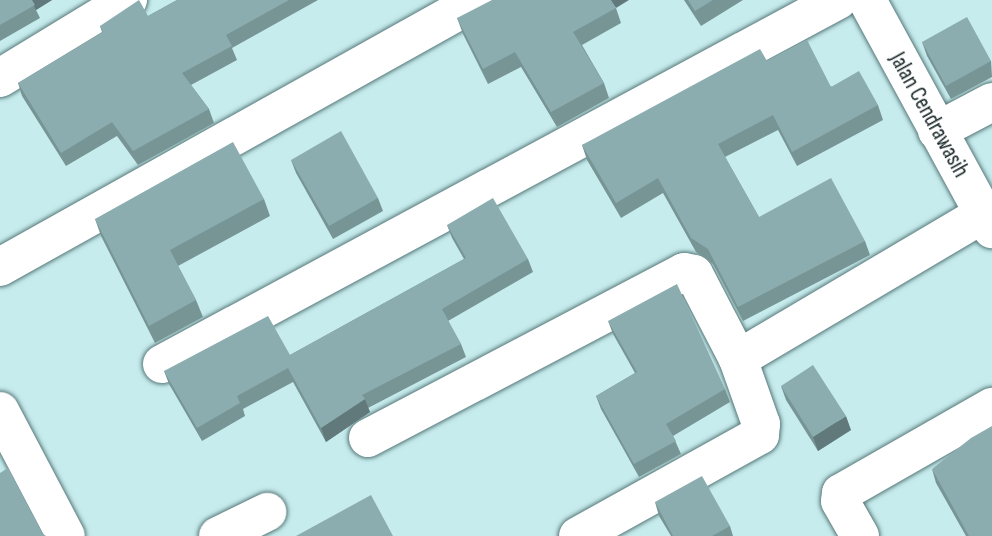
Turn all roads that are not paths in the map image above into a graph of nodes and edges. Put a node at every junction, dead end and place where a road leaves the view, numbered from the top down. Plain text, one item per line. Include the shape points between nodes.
1 (128, 0) edge
2 (478, 0) edge
3 (838, 0) edge
4 (867, 0) edge
5 (0, 78) edge
6 (992, 102) edge
7 (937, 131) junction
8 (988, 221) edge
9 (0, 267) edge
10 (738, 359) junction
11 (162, 364) dead end
12 (992, 407) edge
13 (0, 411) edge
14 (368, 438) dead end
15 (9, 451) edge
16 (267, 512) dead end
17 (66, 536) edge
18 (218, 536) edge
19 (578, 536) edge
20 (860, 536) edge

1 - 5 street
2 - 9 street
3 - 11 street
4 - 7 street, Jalan Cendrawasih
6 - 7 street
7 - 8 street, Jalan Cendrawasih
8 - 10 street
10 - 14 street via 694,274 684,272
10 - 19 street via 761,424 760,435
12 - 20 street via 841,493 840,501
13 - 15 street
15 - 17 street
16 - 18 street

